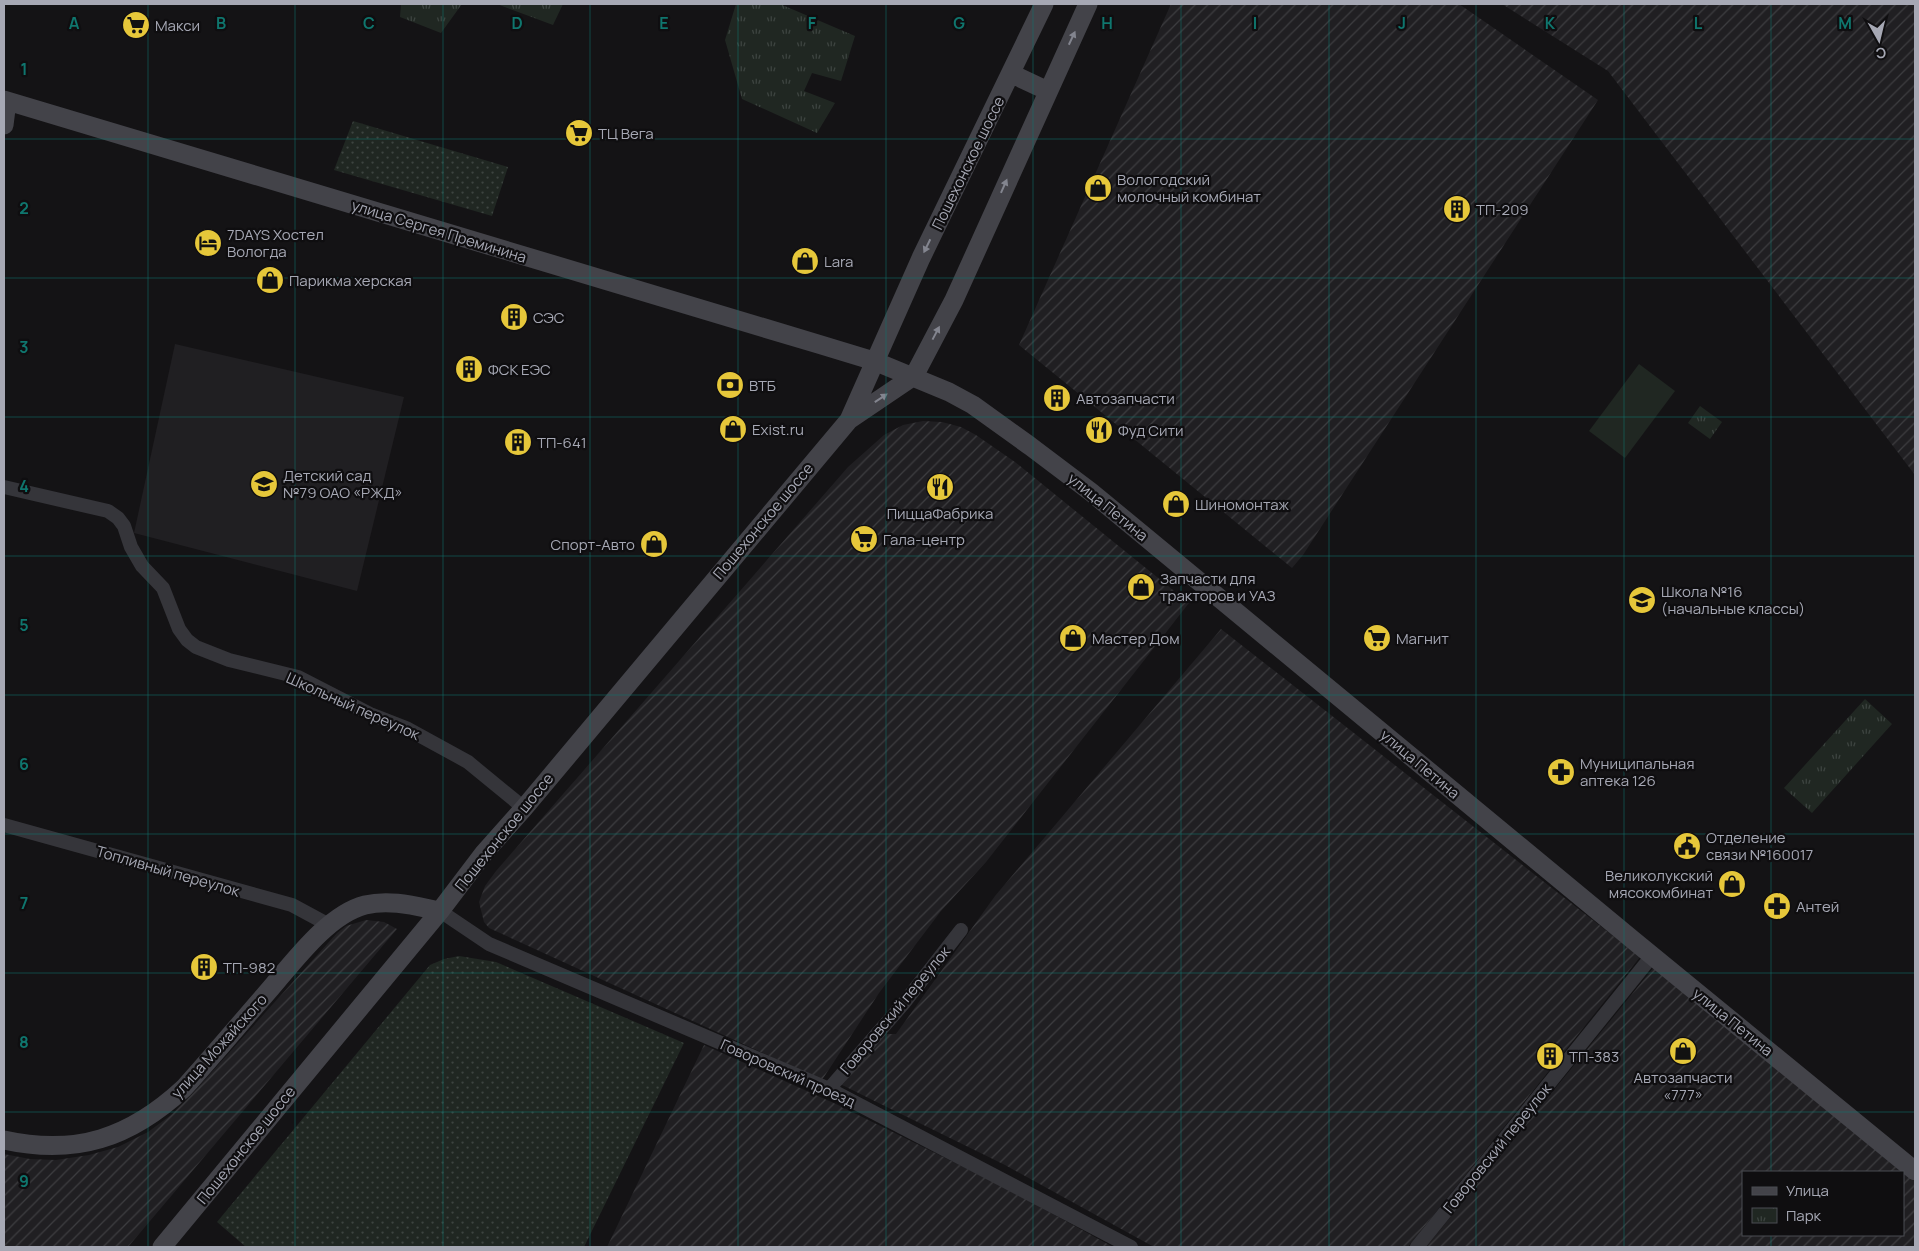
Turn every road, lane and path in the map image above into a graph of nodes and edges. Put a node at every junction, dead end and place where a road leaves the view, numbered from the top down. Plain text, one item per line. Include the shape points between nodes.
1 (1044, 4) edge
2 (1088, 4) edge
3 (1012, 74) junction
4 (1048, 91) junction
5 (6, 100) edge
6 (4, 125) edge
7 (874, 361) junction
8 (914, 376) junction
9 (849, 420) junction
10 (4, 487) edge
11 (524, 808) junction
12 (4, 825) edge
13 (440, 911) junction
14 (329, 925) junction
15 (961, 930) dead end
16 (1652, 956) junction
17 (829, 1089) junction
18 (4, 1140) edge
19 (1915, 1170) edge
20 (162, 1247) edge
21 (1131, 1247) edge
22 (1417, 1247) edge

1 - 3 main road, Пошехонское шоссе
4 -> 2 main road, Пошехонское шоссе
3 - 4 main road
3 -> 7 main road, Пошехонское шоссе
8 -> 4 main road, Пошехонское шоссе via 954,300
5 - 6 main road
5 - 7 main road, улица Сергея Преминина
7 - 8 main road
7 - 9 main road, Пошехонское шоссе
9 -> 8 main road, Пошехонское шоссе
8 - 16 main road, улица Петина via 973,405 1091,492
9 - 11 main road, Пошехонское шоссе
10 - 11 street, Школьный переулок via 108,511 118,518 142,566 162,588 179,629 196,647 229,660 298,678 406,728 468,762
11 - 13 main road, Пошехонское шоссе via 484,852
12 - 14 street, Топливный переулок via 292,905
13 - 14 main road, улица Можайского via 382,903 344,913
13 - 17 street, Говоровский проезд via 489,944
13 - 20 main road, Пошехонское шоссе
14 - 18 main road, улица Можайского via 184,1088 164,1106 121,1133 97,1141 47,1147
15 - 17 street, Говоровский переулок via 904,1003
16 - 19 main road, улица Петина
16 - 22 street, Говоровский переулок
17 - 21 street, Говоровский проезд

